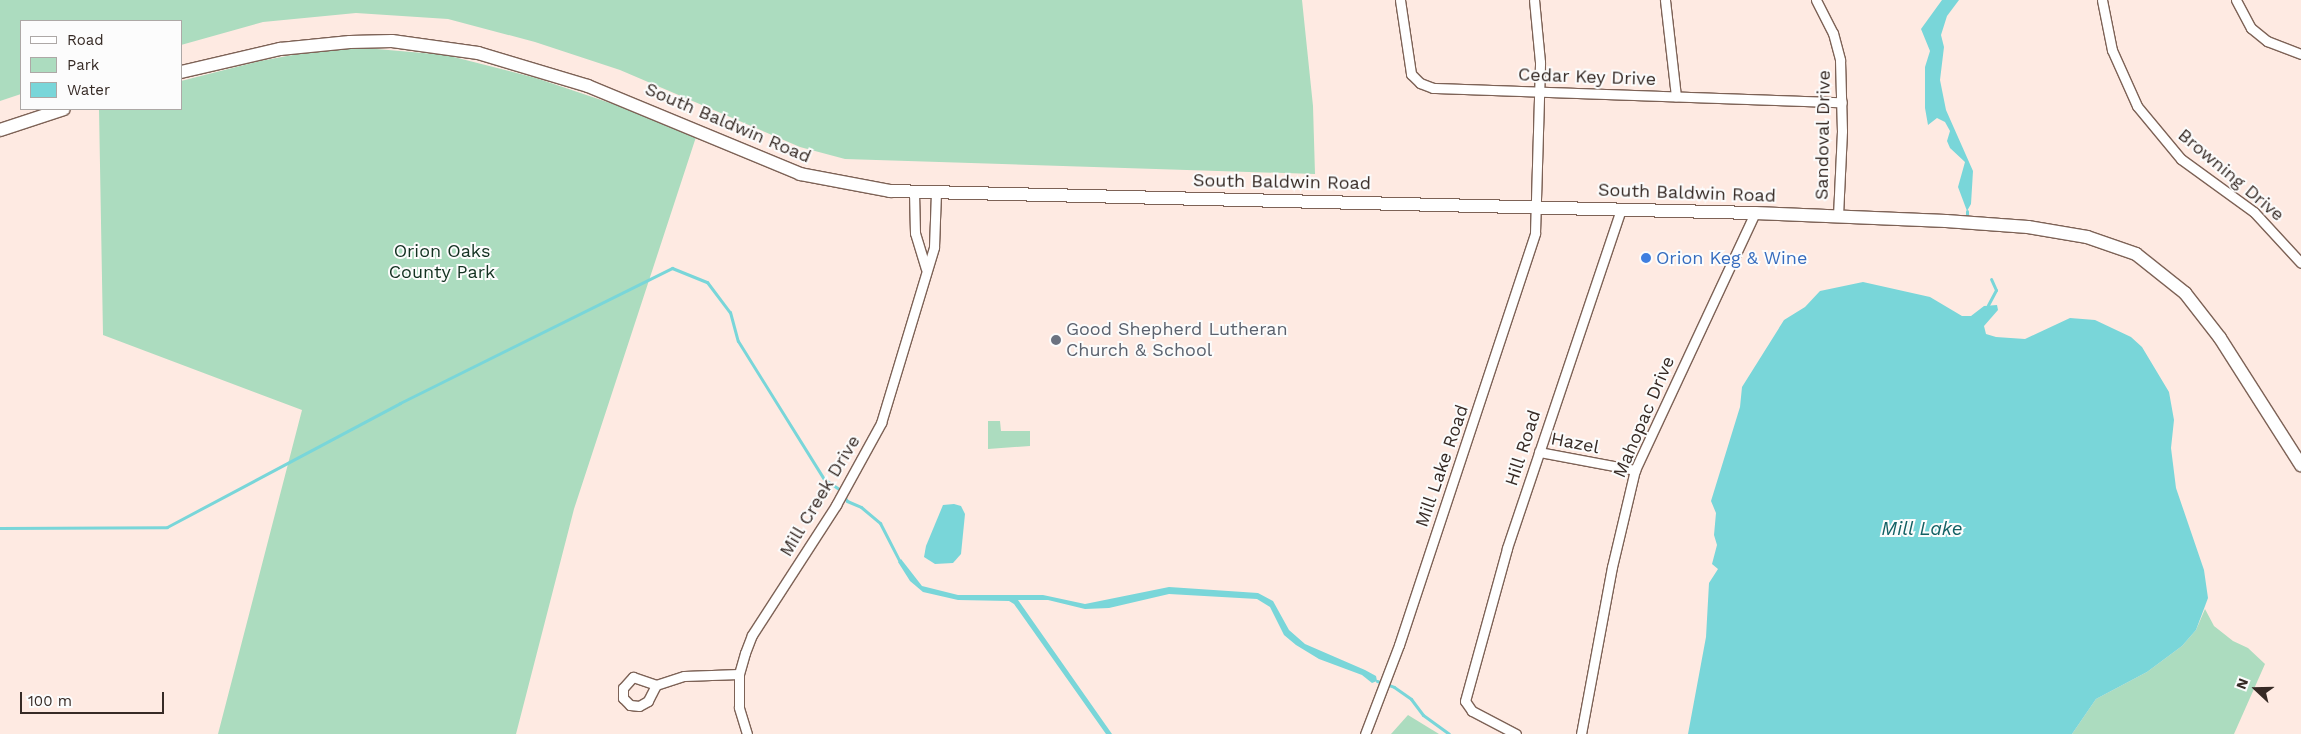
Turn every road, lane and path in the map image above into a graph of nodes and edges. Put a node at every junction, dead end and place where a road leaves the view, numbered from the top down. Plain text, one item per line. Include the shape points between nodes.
1 (1400, 0) edge
2 (1534, 0) edge
3 (1665, 0) edge
4 (1816, 0) edge
5 (2102, 0) edge
6 (2236, 0) edge
7 (2301, 54) edge
8 (182, 72) edge
9 (1540, 92) junction
10 (1676, 96) junction
11 (1842, 102) junction
12 (61, 110) edge
13 (0, 130) edge
14 (914, 192) junction
15 (936, 192) junction
16 (1538, 205) junction
17 (1622, 208) junction
18 (1755, 213) junction
19 (1838, 216) junction
20 (2301, 262) edge
21 (926, 268) junction
22 (1539, 452) junction
23 (2301, 465) edge
24 (1635, 470) junction
25 (739, 674) junction
26 (656, 685) dead end
27 (747, 734) edge
28 (1365, 734) edge
29 (1516, 734) edge
30 (1580, 734) edge

1 - 9 street, Cedar Key Drive via 1411,74 1420,83 1448,90
2 - 9 street, Mill Lake Road
3 - 10 street
4 - 11 street, Sandoval Drive via 1833,33 1840,60
5 - 20 street, Browning Drive via 2112,50 2142,114 2181,159 2254,212
6 - 7 street via 2251,28 2262,37
8 - 14 main road, South Baldwin Road via 246,55 316,44 392,42 436,46 478,53 588,86 800,174 864,188
9 - 10 street, Cedar Key Drive
9 - 16 street, Mill Lake Road
10 - 11 street, Cedar Key Drive
11 - 19 street, Sandoval Drive
12 - 13 main road
14 - 15 main road, South Baldwin Road
14 - 21 street via 915,233
15 - 16 main road, South Baldwin Road
15 - 21 street, Mill Creek Drive via 934,247
16 - 17 main road, South Baldwin Road
16 - 28 street, Mill Lake Road via 1535,233 1495,360
17 - 18 main road, South Baldwin Road
17 - 22 street, Hill Road
18 - 19 main road, South Baldwin Road
18 - 24 street, Mahopac Drive
19 - 23 main road, South Baldwin Road via 2028,227 2087,237 2136,254 2157,268 2201,311
21 - 25 street, Mill Creek Drive via 876,434 836,505 752,635
22 - 24 street, Hazel
22 - 29 street, Hill Road via 1504,557 1466,701 1472,712
24 - 30 street, Mahopac Drive via 1612,567
25 - 26 street via 684,676
25 - 27 street, Mill Creek Drive via 740,707

